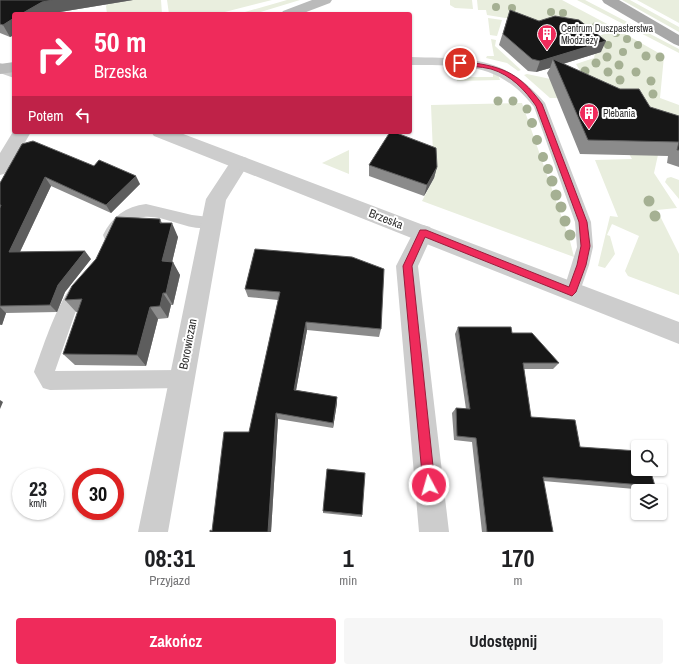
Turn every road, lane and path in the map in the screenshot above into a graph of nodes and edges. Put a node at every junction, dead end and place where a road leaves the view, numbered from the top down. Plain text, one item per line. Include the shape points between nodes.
1 (325, 0) edge
2 (598, 0) edge
3 (609, 0) edge
4 (293, 12) edge
5 (640, 20) junction
6 (679, 41) edge
7 (412, 61) edge
8 (21, 134) edge
9 (165, 134) edge
10 (240, 163) junction
11 (0, 168) edge
12 (211, 222) junction
13 (423, 233) junction
14 (104, 251) edge
15 (94, 270) edge
16 (572, 292) junction
17 (679, 333) edge
18 (182, 379) junction
19 (153, 532) edge
20 (434, 532) edge

1 - 4 main road
2 - 5 main road
3 - 5 main road
5 - 6 main road
7 - 16 lane via 493,67 518,81 531,93 540,106 583,222 585,246
8 - 11 street
9 - 10 street, Brzeska
10 - 12 street, Borowiczan via 216,199
10 - 13 street, Brzeska
12 - 14 lane via 190,222 153,210 138,210 129,214 114,230
12 - 18 street, Borowiczan
13 - 16 street, Brzeska
13 - 20 street via 407,266
15 - 18 lane via 72,298 44,372 50,381
16 - 17 street, Brzeska
18 - 19 street, Borowiczan

